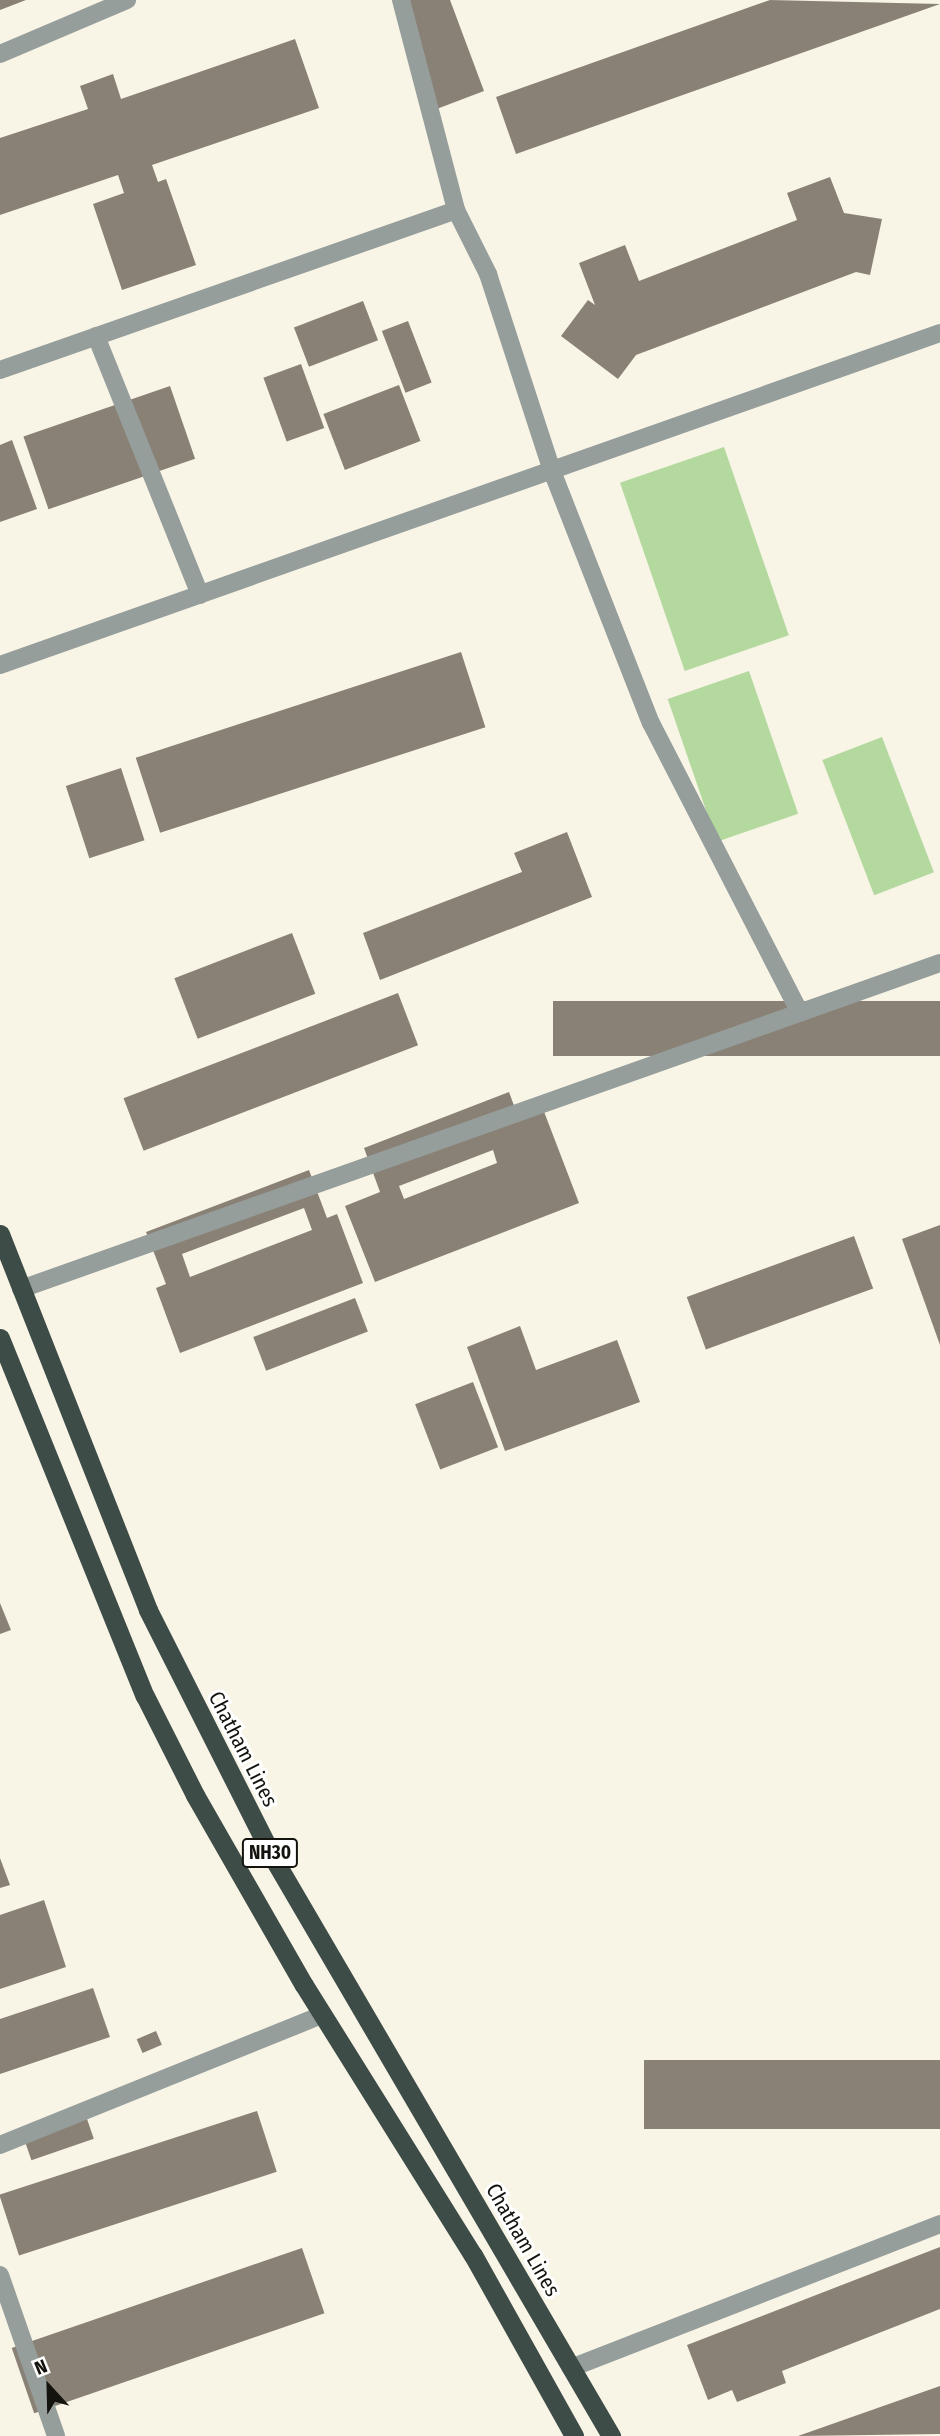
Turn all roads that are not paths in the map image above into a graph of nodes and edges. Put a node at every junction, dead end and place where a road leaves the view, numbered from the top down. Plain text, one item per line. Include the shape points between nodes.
1 (127, 0) edge
2 (401, 0) edge
3 (0, 54) edge
4 (456, 210) junction
5 (940, 333) edge
6 (96, 336) junction
7 (0, 370) edge
8 (552, 471) junction
9 (200, 595) junction
10 (0, 665) edge
11 (940, 963) edge
12 (799, 1011) junction
13 (0, 1234) edge
14 (21, 1289) junction
15 (0, 1338) edge
16 (322, 2015) junction
17 (0, 2145) edge
18 (940, 2224) edge
19 (496, 2241) junction
20 (473, 2255) junction
21 (0, 2275) edge
22 (571, 2368) junction
23 (56, 2436) edge
24 (574, 2436) edge
25 (611, 2436) edge

1 - 3 street
2 - 4 street
4 - 6 street
4 - 8 street via 488,274
5 - 8 street
6 - 7 street
6 - 9 street
8 - 9 street
8 - 12 street via 651,723
9 - 10 street
11 - 12 street
12 - 14 street
13 - 14 highway, Chatham Lines / NH30
14 - 19 highway, Chatham Lines / NH30 via 148,1610 272,1856
15 - 16 highway, NH30 via 145,1696
16 - 17 street
16 - 20 highway, NH30
18 - 22 street
19 - 20 highway
19 - 22 highway, Chatham Lines / NH30
20 - 24 highway, NH30
21 - 23 street
22 - 25 highway, Chatham Lines / NH30

